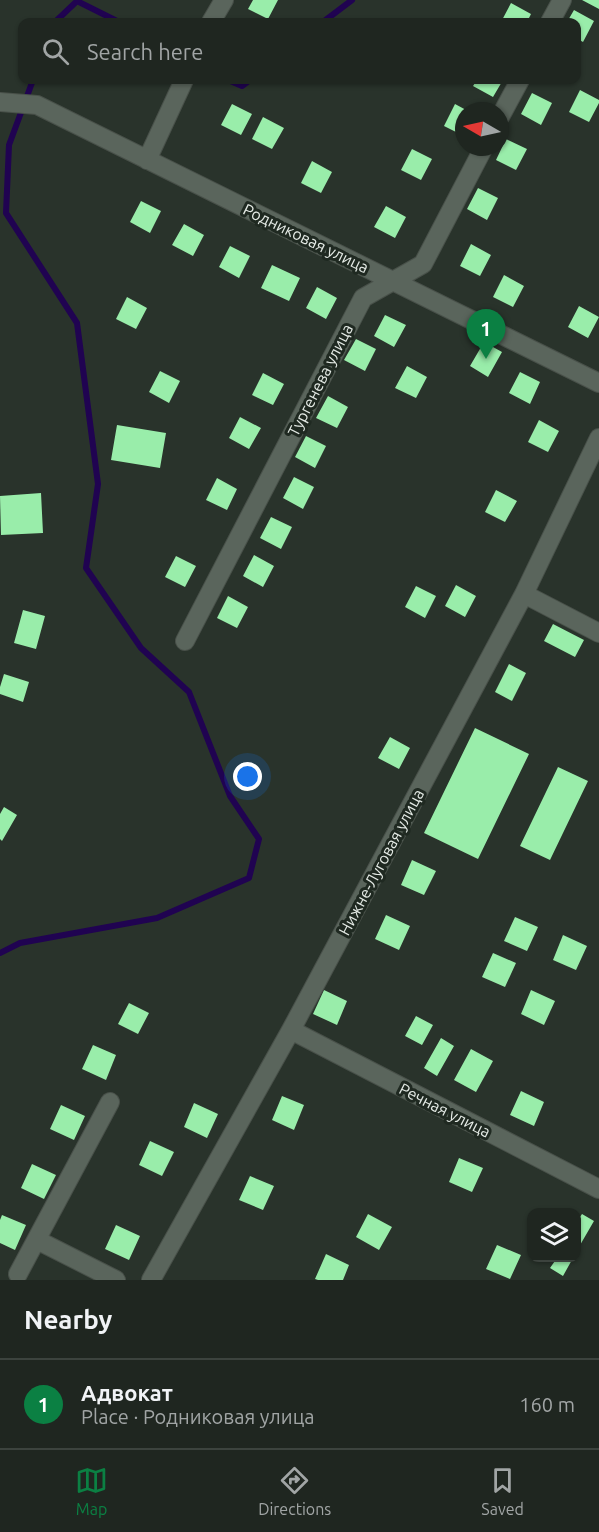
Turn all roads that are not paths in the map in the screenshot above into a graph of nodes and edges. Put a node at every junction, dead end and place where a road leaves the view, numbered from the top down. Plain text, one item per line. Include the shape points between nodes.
1 (224, 0) edge
2 (562, 0) edge
3 (213, 18) edge
4 (552, 18) edge
5 (182, 84) edge
6 (518, 84) edge
7 (5, 102) edge
8 (508, 102) edge
9 (479, 156) edge
10 (147, 160) junction
11 (393, 281) junction
12 (599, 383) edge
13 (599, 438) edge
14 (524, 594) junction
15 (599, 633) edge
16 (184, 641) dead end
17 (291, 1030) junction
18 (110, 1102) dead end
19 (599, 1190) edge
20 (37, 1240) junction
21 (18, 1274) dead end
22 (116, 1280) edge
23 (152, 1280) edge

1 - 3 street
2 - 4 street
5 - 10 street
6 - 8 street
7 - 10 street, Родниковая улица via 37,105
9 - 11 street, Тургенева улица via 423,264
10 - 11 street, Родниковая улица
11 - 12 street, Родниковая улица
11 - 16 street, Тургенева улица via 363,298
13 - 14 street, Нижне-Луговая улица
14 - 15 street
14 - 17 street, Нижне-Луговая улица
17 - 19 street, Речная улица
17 - 23 street, Нижне-Луговая улица
18 - 20 street
20 - 21 street
20 - 22 street

